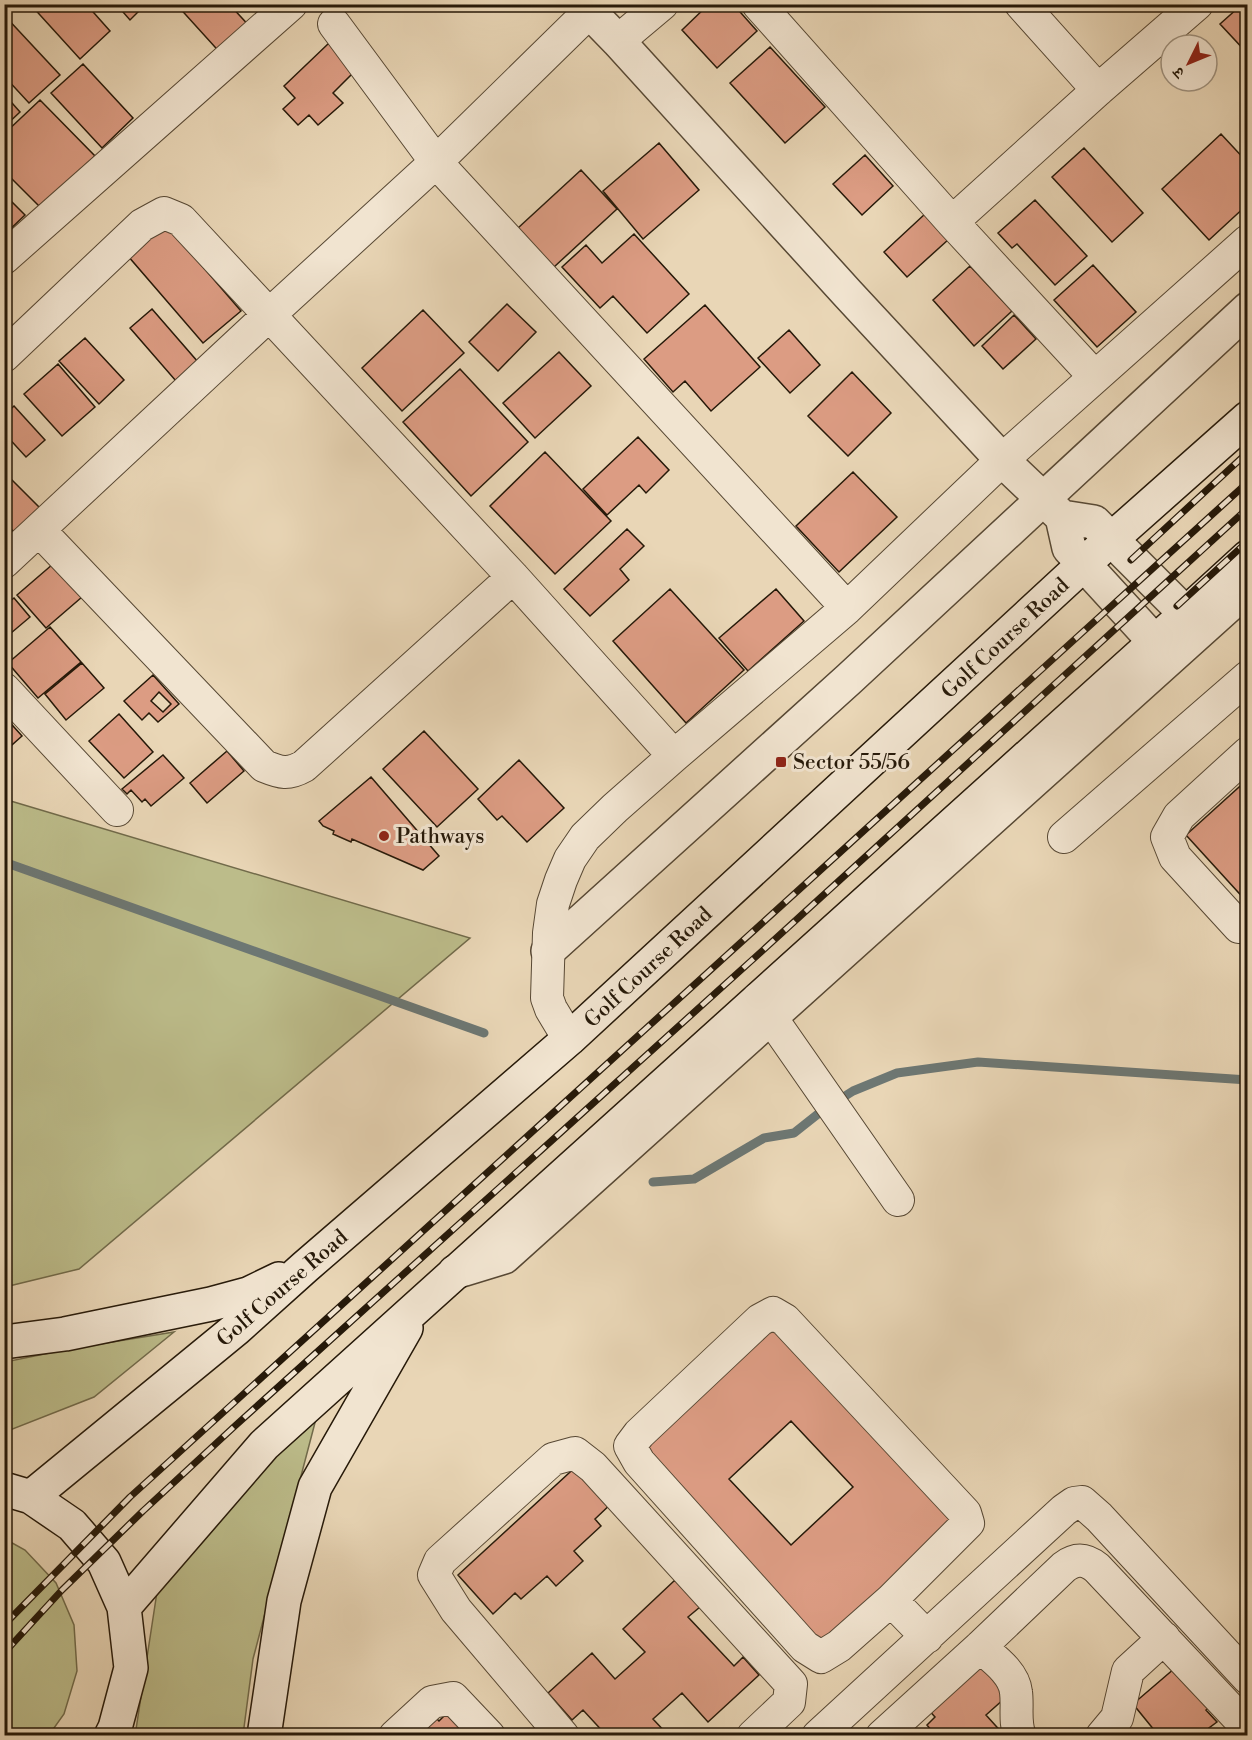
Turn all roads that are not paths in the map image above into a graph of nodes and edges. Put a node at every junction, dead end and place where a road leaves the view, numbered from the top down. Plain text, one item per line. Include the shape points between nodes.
1 (291, 4) edge
2 (662, 4) edge
3 (758, 4) edge
4 (1020, 4) edge
5 (1197, 4) edge
6 (586, 8) edge
7 (334, 24) dead end
8 (618, 41) junction
9 (1098, 90) junction
10 (436, 162) junction
11 (952, 222) junction
12 (1248, 241) edge
13 (4, 258) edge
14 (1248, 309) edge
15 (270, 314) junction
16 (4, 356) edge
17 (1095, 377) junction
18 (1248, 418) edge
19 (1002, 460) junction
20 (1053, 508) junction
21 (39, 530) junction
22 (1111, 540) junction
23 (1248, 557) edge
24 (4, 562) edge
25 (1083, 564) junction
26 (513, 577) junction
27 (1248, 588) edge
28 (847, 608) junction
29 (1186, 614) junction
30 (1155, 642) junction
31 (1248, 677) edge
32 (4, 689) edge
33 (1248, 753) edge
34 (674, 756) junction
35 (117, 810) dead end
36 (1064, 837) dead end
37 (1239, 927) dead end
38 (548, 951) junction
39 (764, 1008) junction
40 (569, 1039) junction
41 (898, 1200) dead end
42 (305, 1267) junction
43 (420, 1303) junction
44 (4, 1342) edge
45 (18, 1493) edge
46 (891, 1600) junction
47 (124, 1607) junction
48 (927, 1637) junction
49 (1164, 1638) junction
50 (980, 1647) junction
51 (1248, 1678) edge
52 (1248, 1728) edge
53 (114, 1733) edge
54 (264, 1736) edge
55 (395, 1736) edge
56 (489, 1736) edge
57 (562, 1736) edge
58 (753, 1736) edge
59 (819, 1736) edge
60 (882, 1736) edge
61 (1020, 1736) edge
62 (1102, 1736) edge

1 - 13 street
2 - 8 street
3 - 11 street
4 - 9 street
5 - 9 street
6 - 8 main road
6 - 10 street
7 - 10 street
8 - 19 main road
9 - 11 street
10 - 15 street
10 - 28 street
11 - 17 street
12 - 17 street
14 - 20 main road
15 - 16 street via 182,220 164,213 142,225
15 - 21 street
15 - 26 street
17 - 19 street
18 - 22 main road, Golf Course Road
19 - 20 main road
19 - 28 street
20 - 22 main road via 1094,522
20 - 25 main road via 1069,548
20 - 38 main road via 840,687
21 - 24 street
21 - 26 street via 264,766 278,772 293,772 304,766
22 - 25 main road, Golf Course Road
22 - 29 main road
23 - 29 main road
25 - 30 main road
25 - 40 main road, Golf Course Road
26 - 34 street
27 - 39 main road
28 - 34 street
29 - 30 main road
30 - 39 main road
31 - 36 street
32 - 35 street
33 - 37 street via 1179,816 1167,837 1175,857
34 - 38 street via 585,837 570,859 553,904
38 - 40 street via 547,998
39 - 41 street
39 - 43 main road
40 - 42 main road, Golf Course Road
42 - 44 main road via 248,1294 211,1304 65,1334
42 - 45 main road, Golf Course Road via 236,1329
43 - 47 main road via 264,1444
43 - 54 main road via 315,1487 284,1601
45 - 47 main road via 72,1525 104,1562
46 - 46 street via 821,1657 805,1647 639,1462 630,1446 760,1320 773,1313 786,1320 965,1513 968,1523
46 - 48 street
47 - 53 main road via 130,1668
48 - 51 street via 1064,1510 1082,1502
48 - 59 street
49 - 50 street via 1097,1568 1079,1560 1064,1567
49 - 52 street
49 - 62 street via 1128,1671 1117,1718
50 - 60 street
50 - 61 street via 1014,1682
55 - 56 street via 432,1702 453,1698
57 - 58 street via 456,1610 434,1575 440,1561 553,1459 575,1453 593,1467 791,1684 789,1702

